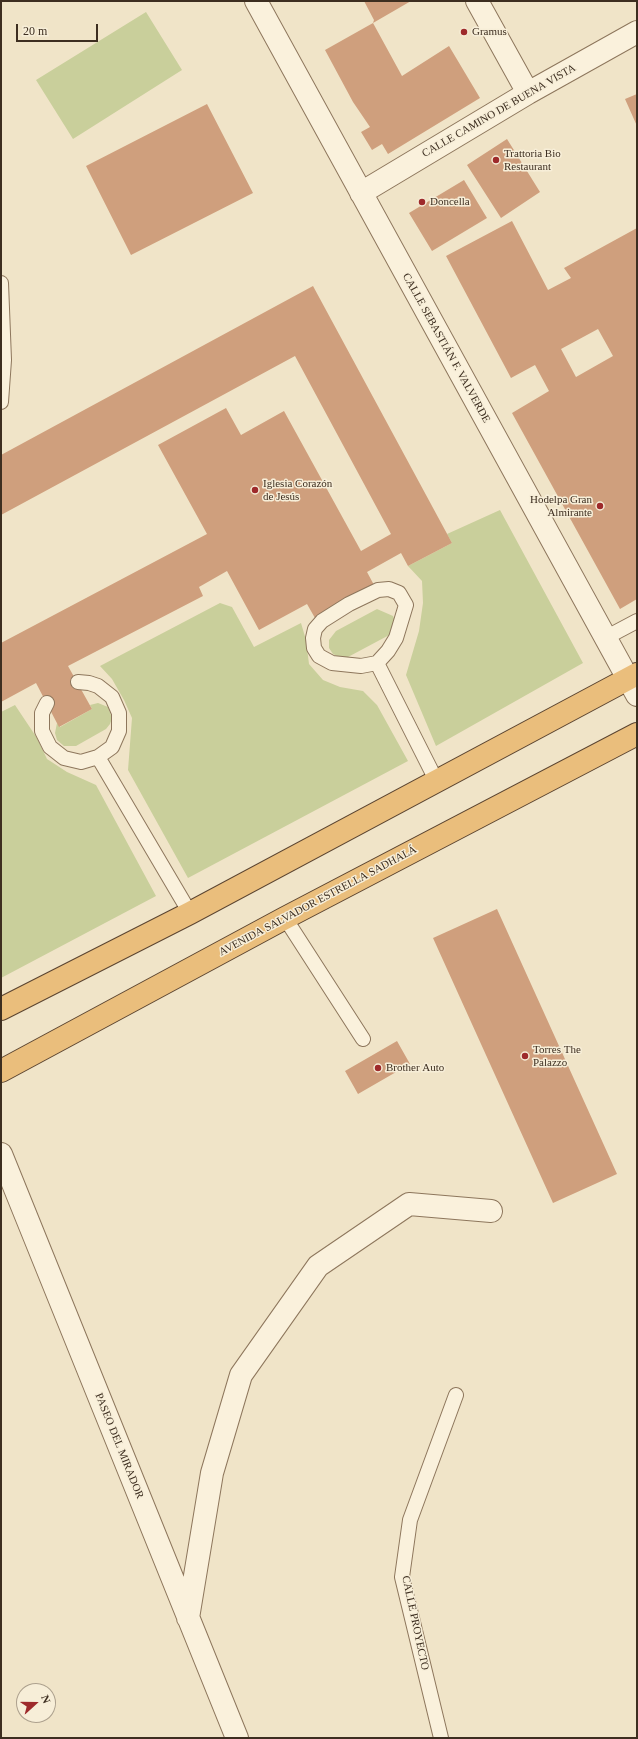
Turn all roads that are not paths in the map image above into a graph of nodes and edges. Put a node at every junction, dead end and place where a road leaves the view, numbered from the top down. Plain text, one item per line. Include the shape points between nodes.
1 (256, 1) edge
2 (477, 1) edge
3 (637, 32) edge
4 (528, 93) junction
5 (361, 192) junction
6 (1, 283) edge
7 (1, 402) edge
8 (637, 621) edge
9 (604, 638) junction
10 (377, 663) junction
11 (78, 682) dead end
12 (634, 683) edge
13 (47, 703) dead end
14 (637, 734) edge
15 (98, 757) junction
16 (436, 780) junction
17 (190, 913) junction
18 (285, 918) junction
19 (1, 1009) edge
20 (363, 1039) dead end
21 (1, 1071) edge
22 (1, 1154) edge
23 (491, 1211) dead end
24 (456, 1395) dead end
25 (188, 1618) junction
26 (237, 1738) edge
27 (441, 1738) edge

1 - 5 street, CALLE SEBASTIÁN F. VALVERDE
2 - 4 street
3 - 4 street, CALLE CAMINO DE BUENA VISTA
4 - 5 street, CALLE CAMINO DE BUENA VISTA
5 - 9 street, CALLE SEBASTIÁN F. VALVERDE
6 - 7 lane via 4,360
8 - 9 lane
9 - 12 street, CALLE SEBASTIÁN F. VALVERDE
10 - 10 lane via 396,638 406,606 399,594 389,589 378,590 322,621 312,638 319,656 332,663 361,666
10 - 16 lane
11 - 15 lane via 98,686 112,697 119,713 119,730 112,747
12 - 16 highway
13 - 15 lane via 42,713 42,731 50,747 64,758 81,762
14 - 18 highway, AVENIDA SALVADOR ESTRELLA SADHALÁ
15 - 17 lane
16 - 17 highway
17 - 19 highway
18 - 20 lane
18 - 21 highway, AVENIDA SALVADOR ESTRELLA SADHALÁ
22 - 25 street, PASEO DEL MIRADOR
23 - 25 street via 409,1204 318,1266 241,1376 212,1473
24 - 27 lane, CALLE PROYECTO via 410,1520 402,1577
25 - 26 street, PASEO DEL MIRADOR

